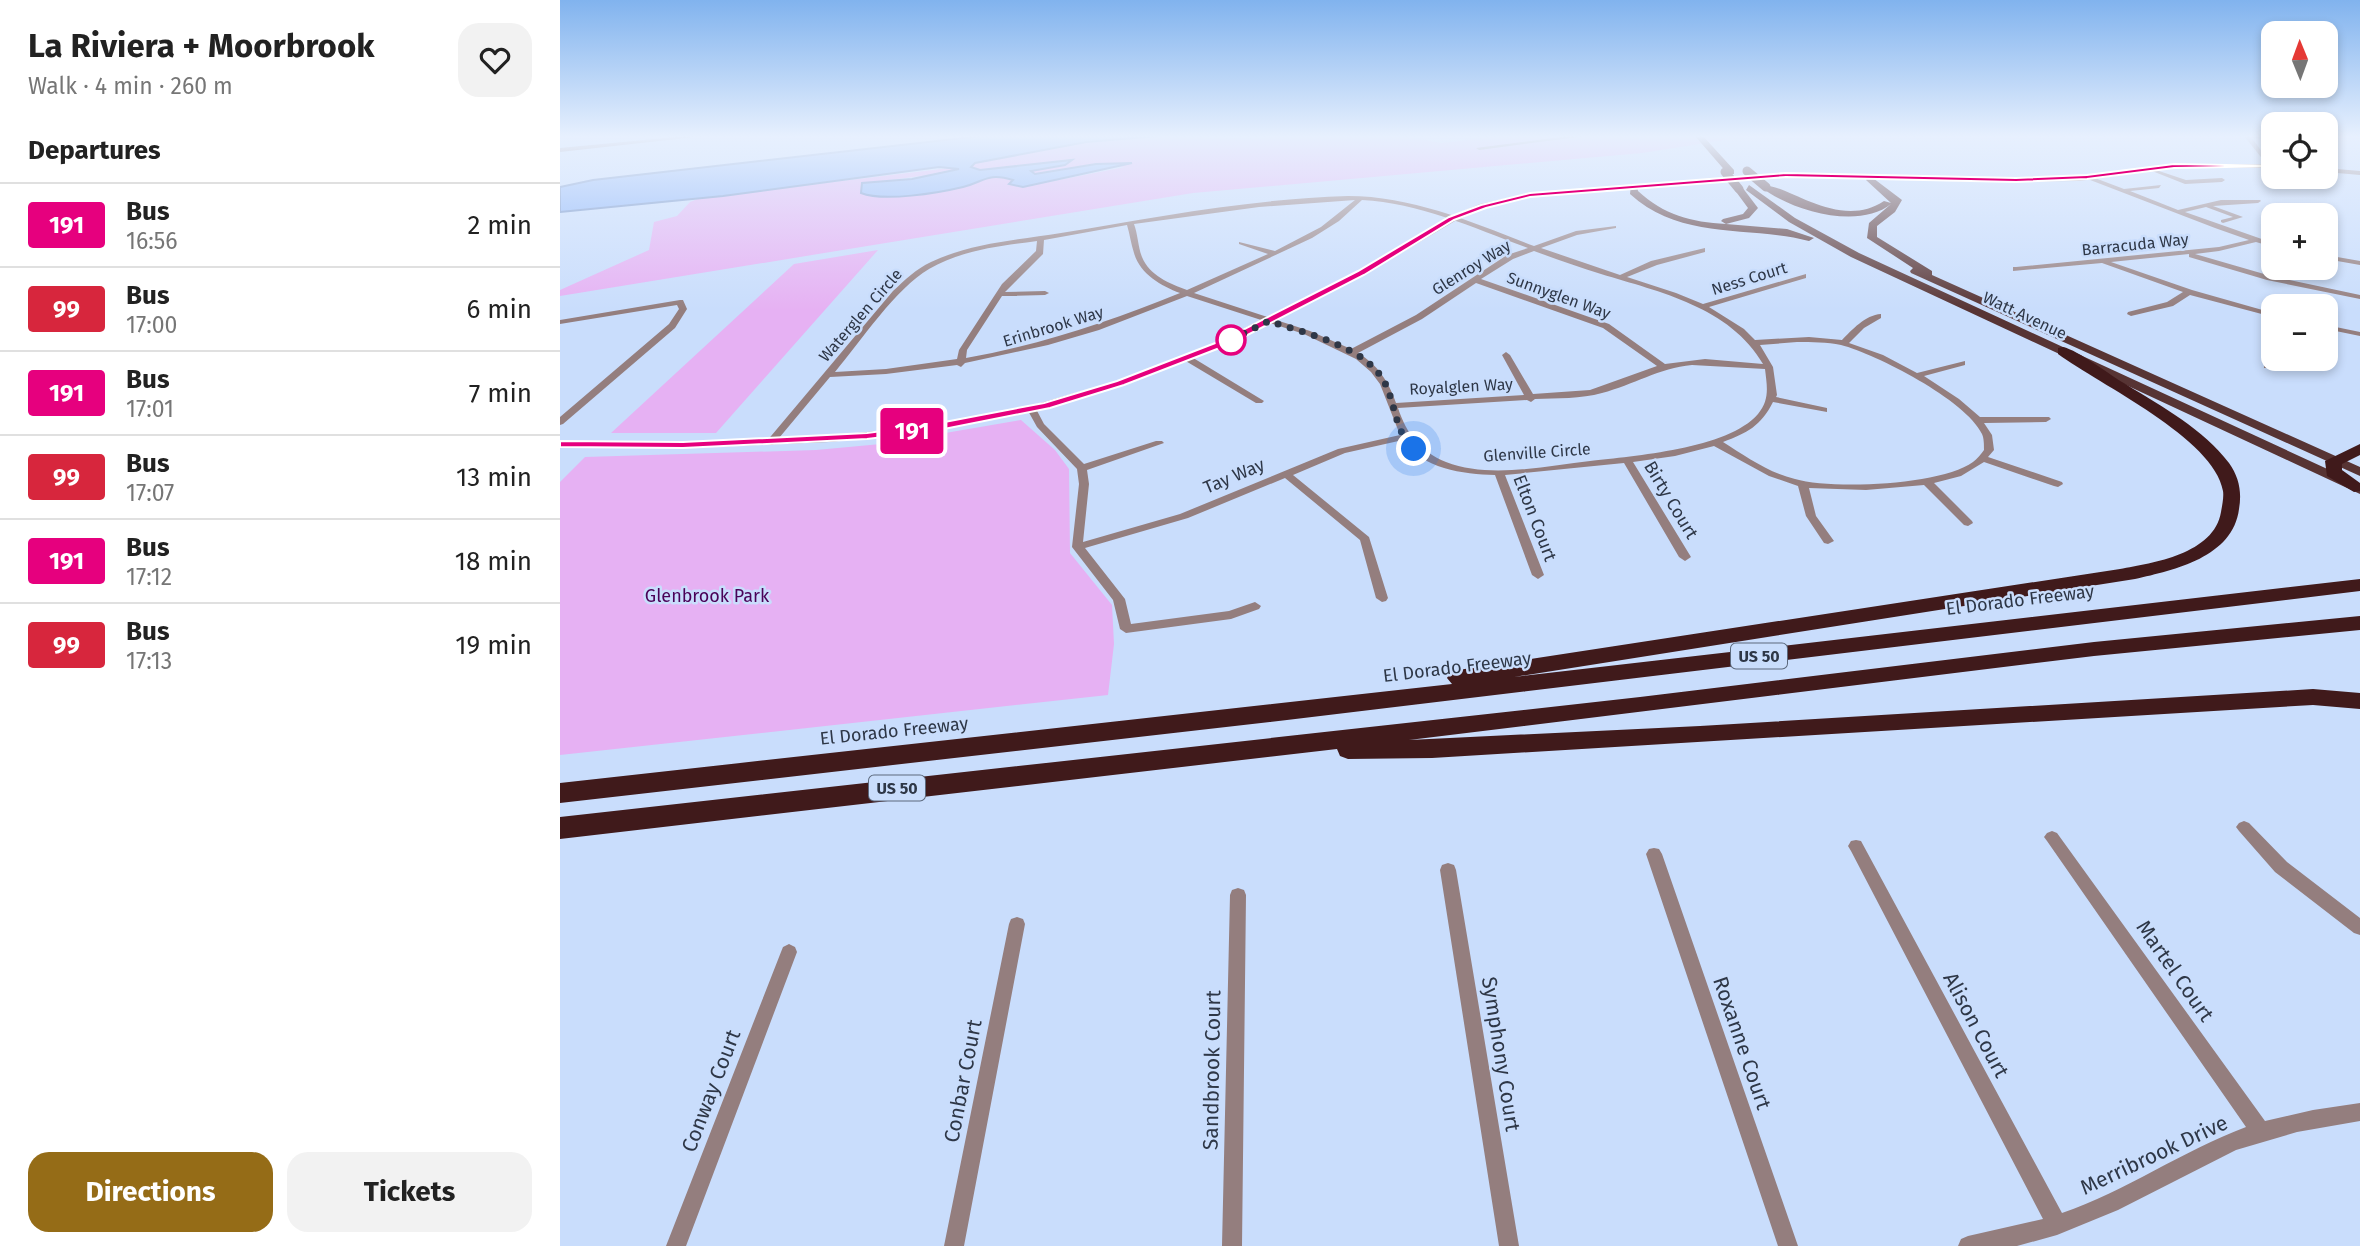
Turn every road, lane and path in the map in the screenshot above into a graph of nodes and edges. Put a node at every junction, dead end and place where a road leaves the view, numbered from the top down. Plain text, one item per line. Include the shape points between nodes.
1 (1540, 194) edge
2 (1635, 194) edge
3 (1643, 194) edge
4 (1747, 194) edge
5 (1753, 194) edge
6 (1777, 194) edge
7 (1781, 194) edge
8 (1884, 194) edge
9 (1890, 194) edge
10 (2133, 194) edge
11 (1360, 198) junction
12 (2258, 201) dead end
13 (2208, 206) junction
14 (2177, 212) junction
15 (1452, 219) junction
16 (2222, 221) dead end
17 (1130, 223) junction
18 (1614, 227) dead end
19 (1041, 238) junction
20 (2256, 240) junction
21 (2261, 241) edge
22 (1241, 243) dead end
23 (1534, 247) junction
24 (1702, 250) dead end
25 (1274, 253) junction
26 (2185, 253) junction
27 (1855, 255) junction
28 (2338, 259) edge
29 (2102, 261) junction
30 (2360, 262) edge
31 (2016, 269) dead end
32 (1803, 276) dead end
33 (1621, 277) junction
34 (1476, 280) junction
35 (1950, 285) junction
36 (2189, 292) junction
37 (1045, 293) dead end
38 (1188, 293) junction
39 (999, 294) junction
40 (2360, 297) edge
41 (1702, 307) junction
42 (2261, 312) edge
43 (2131, 314) dead end
44 (1878, 316) dead end
45 (1269, 321) junction
46 (560, 322) edge
47 (2338, 329) edge
48 (2360, 334) edge
49 (1752, 343) junction
50 (1844, 343) junction
51 (2063, 351) junction
52 (1351, 353) junction
53 (1506, 355) dead end
54 (1187, 358) junction
55 (1962, 363) dead end
56 (961, 364) junction
57 (1664, 367) junction
58 (1769, 367) junction
59 (827, 375) junction
60 (1915, 376) junction
61 (1531, 399) junction
62 (1770, 399) junction
63 (1259, 401) dead end
64 (1392, 406) junction
65 (1032, 409) junction
66 (1824, 410) dead end
67 (2046, 419) dead end
68 (1980, 420) junction
69 (560, 422) edge
70 (1403, 437) junction
71 (771, 442) junction
72 (1159, 443) dead end
73 (1717, 443) junction
74 (560, 444) edge
75 (2360, 449) edge
76 (1984, 459) junction
77 (1627, 460) junction
78 (2334, 461) junction
79 (1082, 468) junction
80 (1285, 473) junction
81 (1499, 473) junction
82 (1926, 480) junction
83 (2358, 483) edge
84 (1803, 484) junction
85 (2058, 484) dead end
86 (1968, 523) dead end
87 (1828, 541) dead end
88 (1078, 547) junction
89 (1685, 557) dead end
90 (1538, 575) dead end
91 (2360, 585) edge
92 (1382, 598) dead end
93 (1255, 606) dead end
94 (2360, 623) edge
95 (1126, 629) joint
96 (2360, 701) edge
97 (1157, 726) junction
98 (1234, 751) junction
99 (560, 793) edge
100 (2244, 827) dead end
101 (560, 828) edge
102 (2052, 837) dead end
103 (1856, 846) dead end
104 (1654, 854) dead end
105 (1448, 870) dead end
106 (1238, 895) dead end
107 (1017, 924) dead end
108 (2360, 928) edge
109 (789, 952) dead end
110 (2360, 1112) edge
111 (2261, 1132) junction
112 (2057, 1225) junction
113 (676, 1246) edge
114 (954, 1246) edge
115 (1232, 1246) edge
116 (1509, 1246) edge
117 (1787, 1246) edge
118 (1968, 1246) edge

1 - 15 street via 1483,206
2 - 27 main road via 1649,207 1681,222 1782,230
3 - 4 main road via 1664,212 1707,221 1736,219 1751,212
5 - 27 main road, Watt Avenue
6 - 35 main road, Watt Avenue via 1838,233
7 - 8 main road via 1807,207 1860,213 1887,203
9 - 35 main road via 1898,200 1895,208 1872,223 1872,238
10 - 14 street
11 - 15 street, Waterglen Circle via 1390,201
11 - 17 street, Waterglen Circle via 1225,208
11 - 25 street, Erinbrook Way via 1336,220
12 - 13 street
13 - 14 street
13 - 16 street via 2240,217
14 - 20 street
15 - 23 street
15 - 45 street
17 - 19 street, Waterglen Circle
17 - 38 street via 1144,267
18 - 23 street, Glenroy Way via 1585,230
19 - 39 street via 1036,259
19 - 59 street, Waterglen Circle via 964,253 922,269 908,279
20 - 21 street
20 - 26 street, Barracuda Way
22 - 25 street
23 - 33 street
23 - 34 street, Glenroy Way
24 - 33 street
25 - 38 street, Erinbrook Way
26 - 29 street, Barracuda Way
26 - 40 street via 2270,278
27 - 51 main road, Watt Avenue
28 - 30 street
29 - 31 street, Barracuda Way
29 - 36 street
32 - 41 street, Ness Court
33 - 41 street
34 - 52 street, Glenroy Way
34 - 57 street, Sunnyglen Way via 1606,326
35 - 78 main road, Watt Avenue
36 - 42 street
36 - 43 street via 2170,304
37 - 39 street
38 - 45 street
38 - 56 street, Erinbrook Way via 1048,344
39 - 56 street via 963,350
41 - 49 street
44 - 50 street
45 - 52 street
45 - 54 street
46 - 69 street via 680,302 683,309 672,326
47 - 48 street
49 - 50 street via 1805,338
49 - 58 street
50 - 60 street
51 - 83 main road, Watt Avenue
51 - 97 highway via 2080,367 2190,432 2222,468 2230,484 2231,515 2205,549 2182,561 2120,575
52 - 64 street via 1382,379
53 - 61 street, Royalglen Way
54 - 63 street
54 - 65 street
55 - 60 street
56 - 59 street, Erinbrook Way
57 - 58 street, Royalglen Way via 1709,362
57 - 61 street, Royalglen Way via 1606,390
58 - 62 street via 1773,382
59 - 71 street, Waterglen Circle
60 - 68 street
61 - 64 street, Royalglen Way
62 - 66 street
62 - 73 street, Glenville Circle via 1754,421
64 - 70 street
65 - 71 street via 901,432
65 - 79 street
67 - 68 street
68 - 76 street via 1989,438
70 - 80 street, Tay Way via 1342,451
70 - 81 street, Glenville Circle via 1438,463
71 - 74 street
72 - 79 street
73 - 77 street, Glenville Circle
73 - 84 street via 1768,472
75 - 78 highway
76 - 82 street via 1966,471
76 - 85 street
77 - 81 street, Glenville Circle
77 - 89 street, Birty Court
78 - 83 highway via 2333,472
79 - 88 street
80 - 88 street, Tay Way via 1184,516
80 - 92 street via 1365,539
81 - 90 street, Elton Court
82 - 84 street via 1839,489
82 - 86 street
84 - 87 street via 1811,516
88 - 95 street via 1114,589
91 - 97 highway, El Dorado Freeway / US 50
93 - 95 street via 1231,615
94 - 98 highway, US 50 via 2094,649
96 - 98 highway via 2313,697 1433,749
97 - 99 highway, El Dorado Freeway / US 50
98 - 101 highway, US 50
100 - 108 street via 2281,867
102 - 111 street, Martel Court
103 - 112 street, Alison Court
104 - 117 street, Roxanne Court
105 - 116 street, Symphony Court
106 - 115 street, Sandbrook Court
107 - 114 street, Conbar Court
109 - 113 street, Conway Court
110 - 111 street, Merribrook Drive
111 - 112 street, Merribrook Drive via 2192,1158 2109,1204
112 - 118 street, Merribrook Drive

